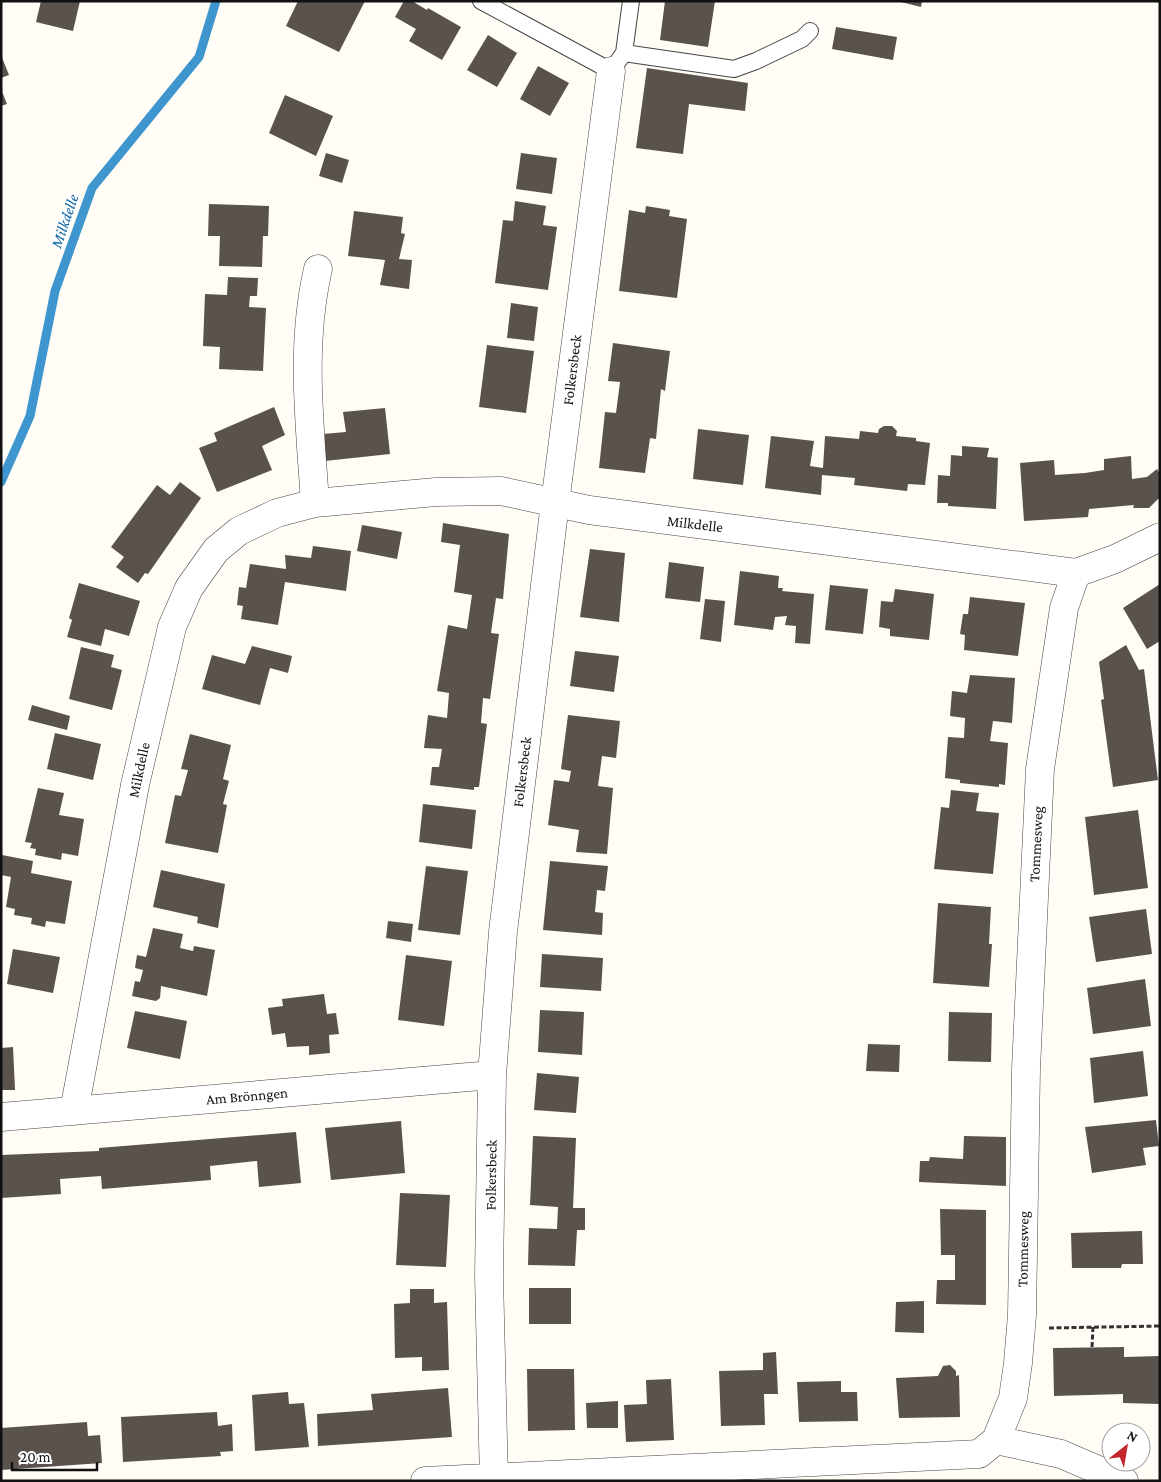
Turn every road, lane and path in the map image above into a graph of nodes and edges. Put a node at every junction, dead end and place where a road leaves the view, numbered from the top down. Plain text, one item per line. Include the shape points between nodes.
1 (481, 1) edge
2 (631, 1) edge
3 (810, 31) dead end
4 (618, 62) junction
5 (318, 269) dead end
6 (315, 503) junction
7 (555, 503) junction
8 (1160, 537) edge
9 (1076, 574) junction
10 (492, 1075) junction
11 (74, 1111) junction
12 (1, 1117) edge
13 (1093, 1326) junction
14 (1160, 1326) edge
15 (1021, 1328) junction
16 (1092, 1347) dead end
17 (996, 1440) junction
18 (493, 1478) edge
19 (425, 1481) edge
20 (1124, 1481) edge

1 - 4 lane
2 - 4 lane, Folkersbeck
3 - 4 lane via 802,39 734,68
4 - 7 street, Folkersbeck
5 - 6 street via 311,302 306,376
6 - 7 street, Milkdelle via 436,492 501,492
6 - 11 street, Milkdelle via 277,513 246,527 216,550 189,588 172,627 135,785
7 - 9 street, Milkdelle
7 - 10 street, Folkersbeck via 503,932
8 - 9 street
9 - 15 street, Tommesweg via 1064,608 1040,769 1026,1069
10 - 11 street, Am Brönngen
10 - 18 street, Folkersbeck via 489,1286
11 - 12 street, Am Brönngen
13 - 14 path
13 - 15 path
13 - 16 path
15 - 17 street, Tommesweg via 1013,1398
17 - 18 street via 979,1454
17 - 20 street via 1061,1454
18 - 19 street

